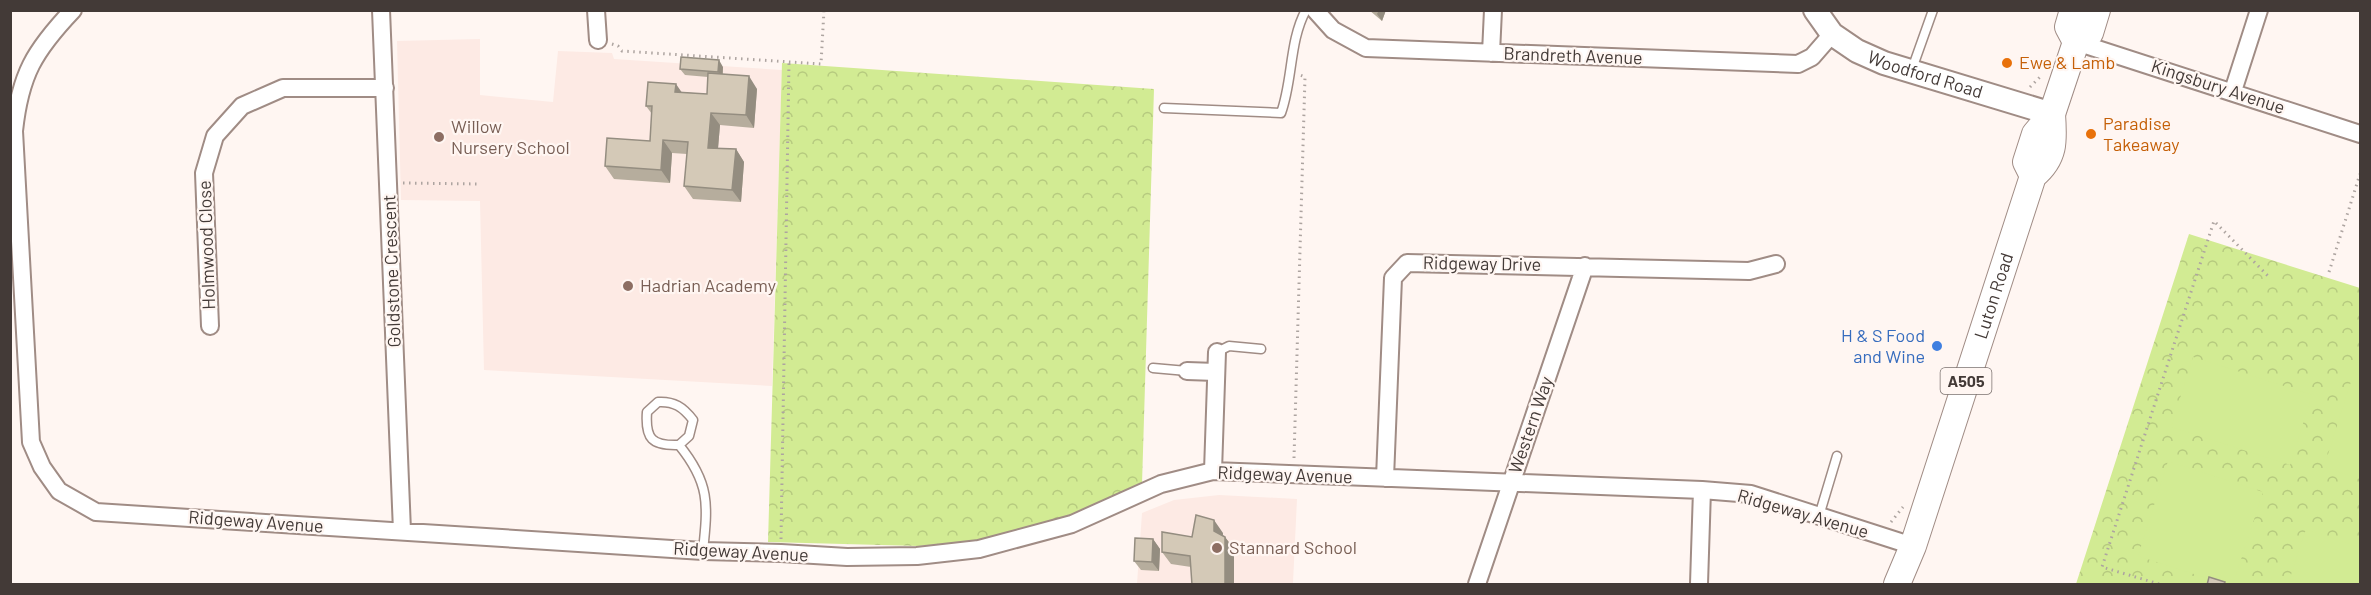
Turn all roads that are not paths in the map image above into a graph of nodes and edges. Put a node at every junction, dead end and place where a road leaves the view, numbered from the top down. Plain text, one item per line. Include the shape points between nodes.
1 (73, 10) edge
2 (381, 10) edge
3 (596, 10) edge
4 (1306, 10) edge
5 (1315, 10) edge
6 (1493, 10) edge
7 (1815, 10) edge
8 (1933, 10) edge
9 (2073, 10) edge
10 (2097, 10) edge
11 (2259, 10) edge
12 (1832, 34) junction
13 (598, 40) road end
14 (2076, 42) junction
15 (1491, 53) junction
16 (1910, 72) junction
17 (385, 88) junction
18 (2233, 91) junction
19 (1164, 108) dead end
20 (2052, 114) junction
21 (2361, 134) edge
22 (1776, 264) dead end
23 (1585, 266) junction
24 (210, 326) dead end
25 (1261, 349) dead end
26 (1217, 352) joint
27 (1154, 368) dead end
28 (1187, 371) joint
29 (1216, 372) junction
30 (679, 445) junction
31 (1837, 456) dead end
32 (1213, 471) junction
33 (1385, 478) junction
34 (1512, 483) junction
35 (1702, 490) junction
36 (1819, 516) junction
37 (402, 531) junction
38 (1913, 546) junction
39 (703, 551) junction
40 (1477, 585) edge
41 (1699, 585) edge
42 (1898, 585) edge

1 - 37 street, Ridgeway Avenue via 48,37 27,69 17,102 14,131 31,442 42,467 59,491 96,512
2 - 17 street, Goldstone Crescent
3 - 13 street
4 - 19 lane via 1300,22 1281,113
5 - 15 street, Brandreth Avenue via 1333,30 1366,48
6 - 15 street
7 - 12 street, Woodford Road
8 - 16 lane
9 - 14 main road, Luton Road / A505 via 2068,27
10 - 14 main road, Luton Road / A505 via 2090,33
11 - 18 street
12 - 15 street, Brandreth Avenue via 1812,57 1798,64
12 - 16 street, Woodford Road via 1857,51
14 - 18 street, Kingsbury Avenue
14 - 20 main road, Luton Road / A505
16 - 20 street, Woodford Road
17 - 24 street, Holmwood Close via 283,88 242,106 215,136 204,173
17 - 37 street, Goldstone Crescent
18 - 21 street, Kingsbury Avenue
20 - 38 main road, Luton Road / A505 via 2035,134 2026,162 2032,176
22 - 23 street, Ridgeway Drive via 1749,271
23 - 33 street, Ridgeway Drive via 1407,263 1393,278
23 - 34 street, Western Way
25 - 26 lane via 1229,346
26 - 29 street
27 - 28 lane
28 - 29 street
29 - 32 street
30 - 30 lane via 661,446 650,438 647,412 658,402 680,406 693,420 689,436
30 - 39 lane via 703,485 708,508
31 - 36 lane
32 - 33 street, Ridgeway Avenue
32 - 39 street, Ridgeway Avenue via 1161,484 1072,524 979,549 847,557
33 - 34 street, Ridgeway Avenue
34 - 35 street, Ridgeway Avenue
34 - 40 street, Western Way
35 - 36 street, Ridgeway Avenue via 1751,494
35 - 41 street
36 - 38 street, Ridgeway Avenue
37 - 39 street, Ridgeway Avenue
38 - 42 main road, Luton Road / A505

